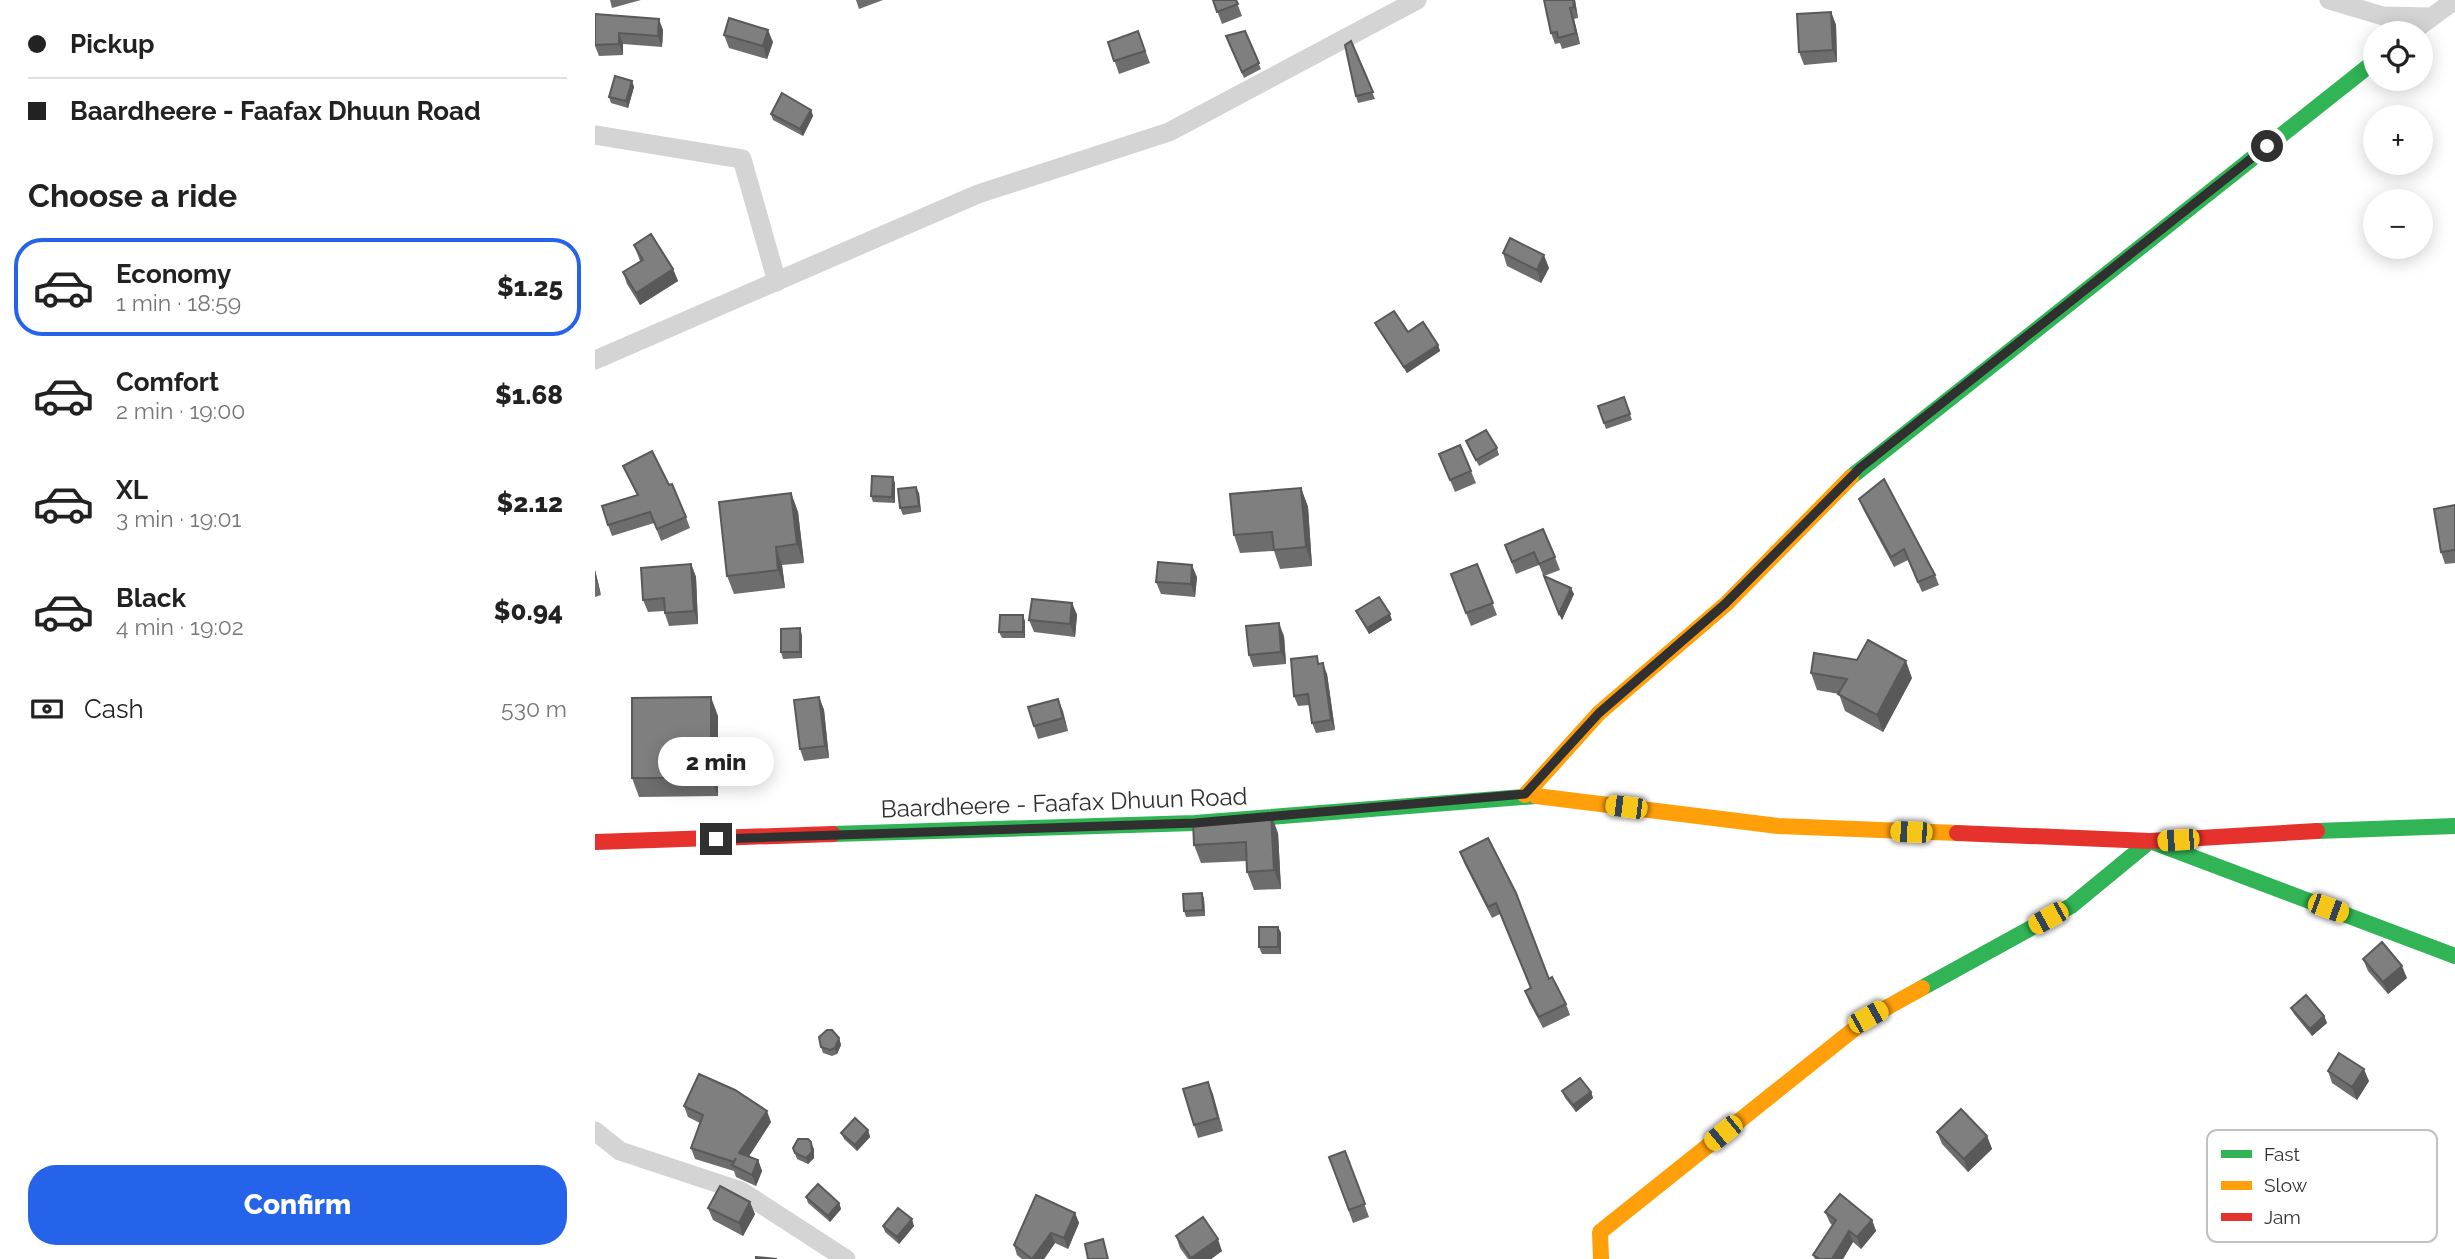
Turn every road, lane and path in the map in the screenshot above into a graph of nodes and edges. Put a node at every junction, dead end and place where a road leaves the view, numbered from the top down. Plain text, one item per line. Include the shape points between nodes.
1 (1417, 0) edge
2 (2329, 0) edge
3 (2455, 1) edge
4 (2431, 17) junction
5 (2426, 21) edge
6 (2363, 70) edge
7 (595, 135) edge
8 (777, 282) junction
9 (595, 360) edge
10 (1525, 794) junction
11 (2455, 826) edge
12 (2150, 841) junction
13 (595, 842) edge
14 (2455, 956) edge
15 (595, 1131) edge
16 (846, 1259) edge
17 (1601, 1259) edge

1 - 8 street via 1169,132 978,194
2 - 4 street via 2383,16
3 - 4 street
4 - 5 street
6 - 10 street via 1860,468 1725,604 1599,713
7 - 8 street via 742,159
8 - 9 street
10 - 12 street, Baardheere - Faafax Dhuun Road via 1778,826
10 - 13 street, Baardheere - Faafax Dhuun Road via 1195,823
11 - 12 street, Baardheere - Faafax Dhuun Road
12 - 14 street
12 - 17 street via 2071,905 1868,1017 1600,1232
15 - 16 street via 620,1151 741,1191

